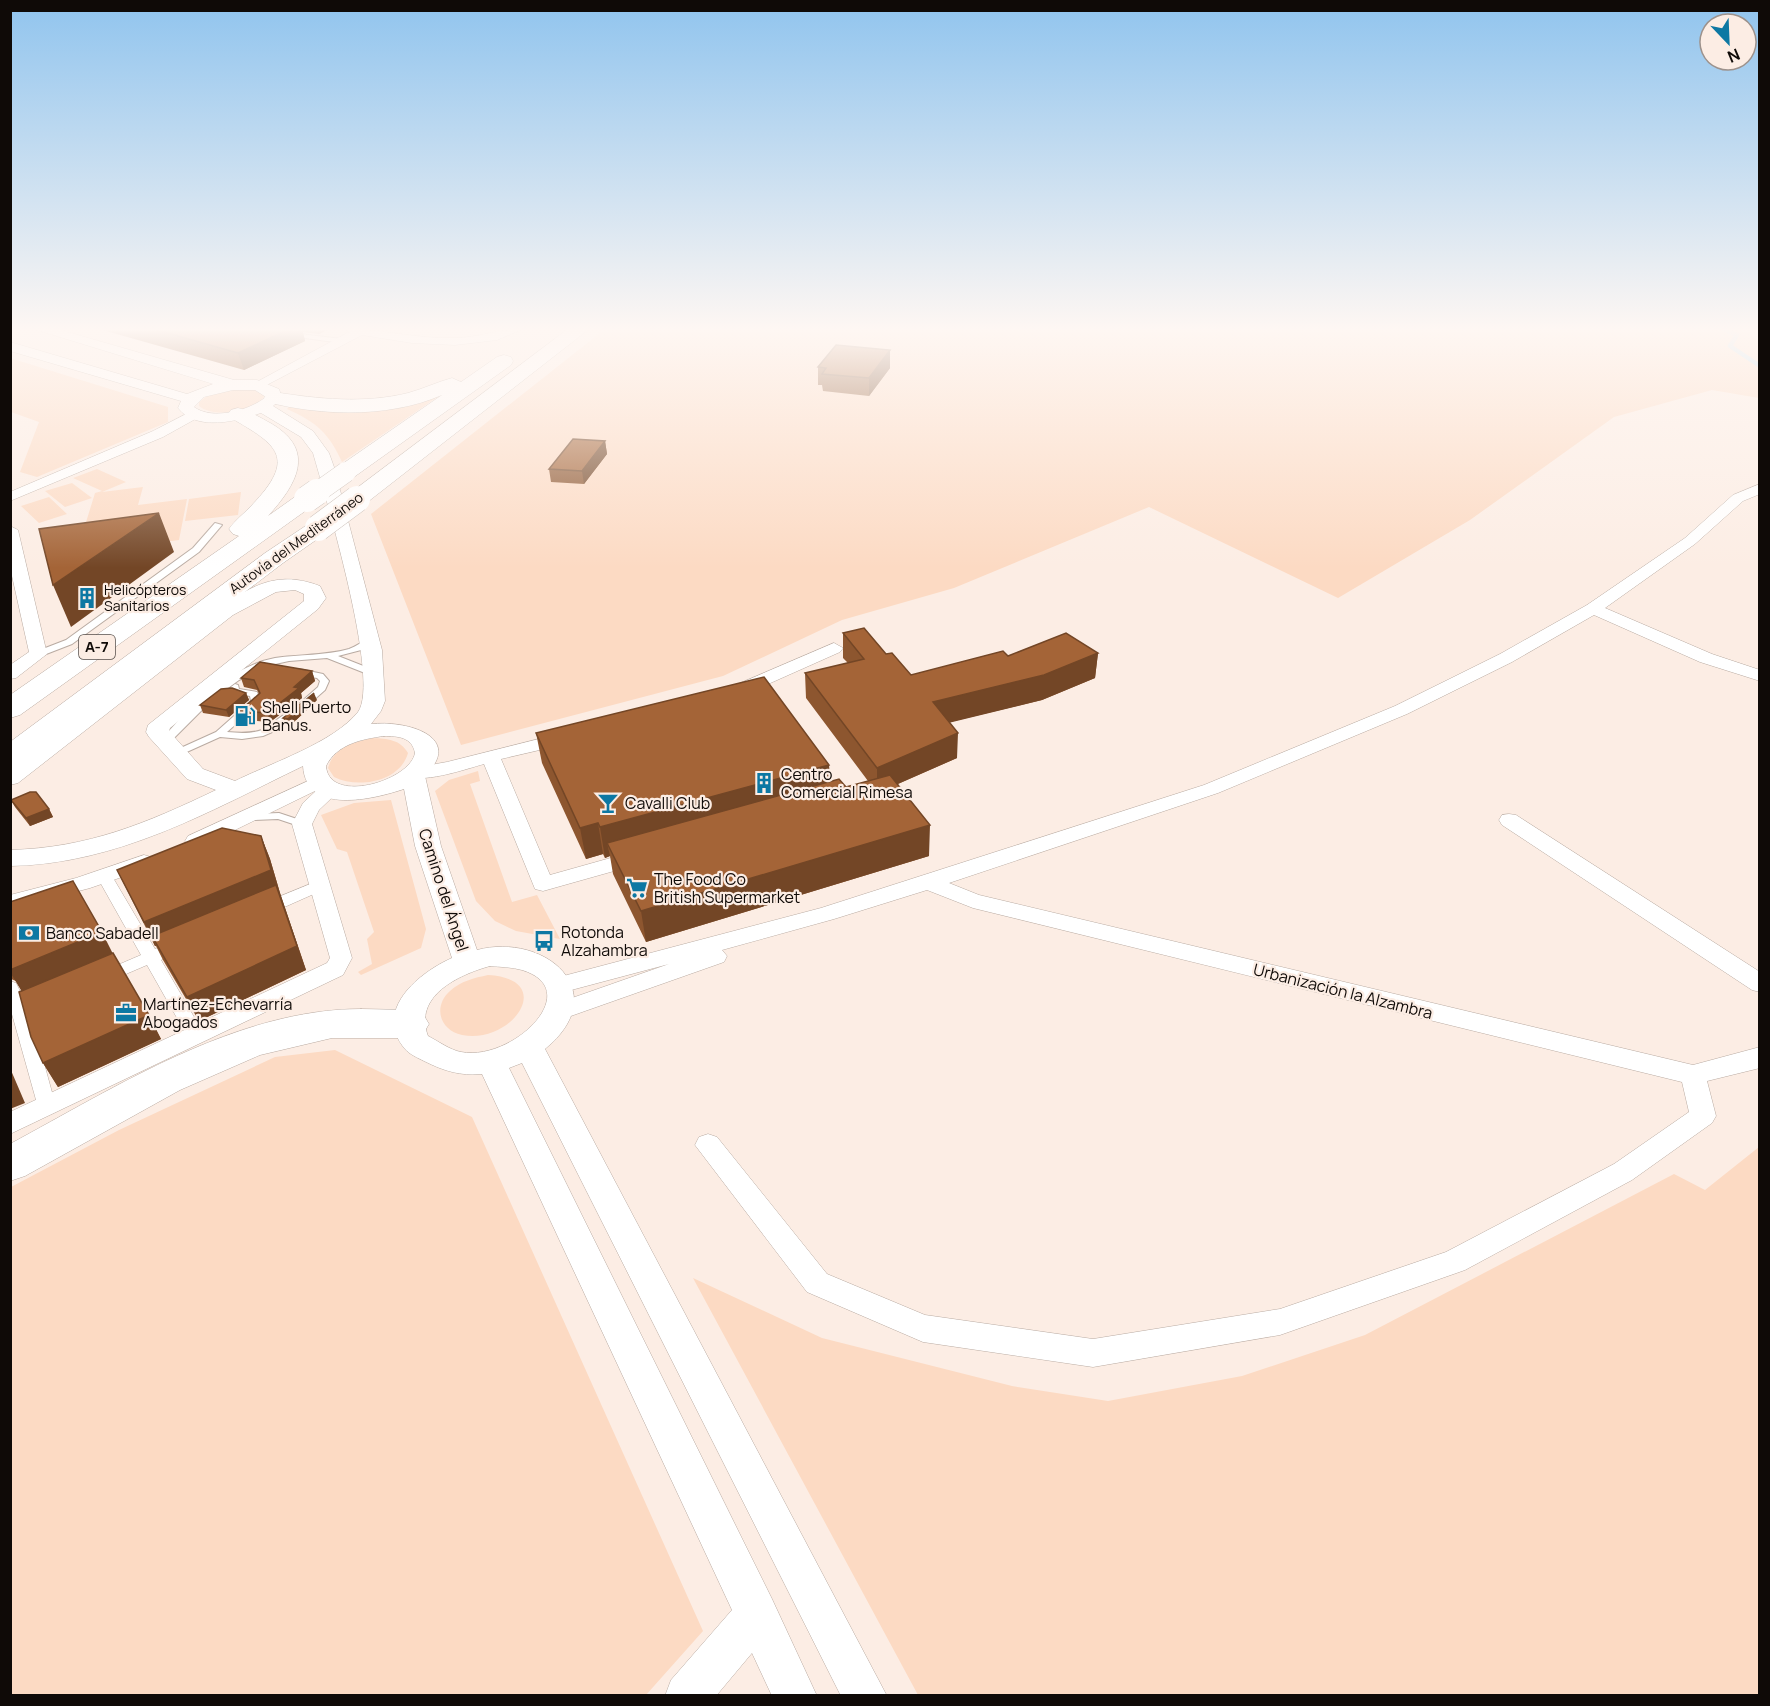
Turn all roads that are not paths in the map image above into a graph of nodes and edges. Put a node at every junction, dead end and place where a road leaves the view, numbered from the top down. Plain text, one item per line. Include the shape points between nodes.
1 (190, 409) edge
2 (197, 409) edge
3 (251, 409) edge
4 (276, 409) edge
5 (437, 409) edge
6 (476, 409) edge
7 (238, 414) junction
8 (1760, 488) edge
9 (10, 497) edge
10 (218, 525) dead end
11 (10, 530) edge
12 (308, 536) junction
13 (184, 585) junction
14 (1593, 609) junction
15 (226, 611) junction
16 (371, 640) junction
17 (834, 648) dead end
18 (38, 654) junction
19 (327, 655) junction
20 (254, 668) junction
21 (373, 673) junction
22 (10, 674) edge
23 (1760, 676) edge
24 (240, 678) junction
25 (721, 696) edge
26 (374, 704) junction
27 (10, 709) edge
28 (403, 731) junction
29 (589, 733) edge
30 (219, 734) junction
31 (330, 746) junction
32 (171, 747) junction
33 (10, 757) edge
34 (478, 759) junction
35 (416, 771) junction
36 (10, 778) edge
37 (325, 786) junction
38 (235, 789) junction
39 (373, 791) junction
40 (421, 818) junction
41 (1509, 819) dead end
42 (238, 820) junction
43 (302, 824) junction
44 (181, 847) edge
45 (655, 853) edge
46 (160, 855) edge
47 (10, 858) edge
48 (104, 876) junction
49 (928, 882) junction
50 (320, 885) junction
51 (10, 902) edge
52 (246, 917) edge
53 (194, 939) edge
54 (151, 957) junction
55 (467, 962) junction
56 (1760, 984) edge
57 (86, 985) edge
58 (10, 987) edge
59 (560, 998) junction
60 (410, 1024) junction
61 (196, 1036) junction
62 (529, 1047) junction
63 (1760, 1056) edge
64 (490, 1062) junction
65 (1693, 1075) junction
66 (47, 1107) junction
67 (10, 1124) edge
68 (708, 1145) dead end
69 (10, 1164) edge
70 (757, 1614) junction
71 (687, 1695) edge
72 (795, 1695) edge
73 (865, 1695) edge

1 - 9 street via 158,434
2 - 7 street via 220,417
3 - 7 street
4 - 16 street via 302,430 321,453
5 - 13 main road, Autovía del Mediterráneo / A-7, bridge
6 - 12 main road, Autovía del Mediterráneo / A-7, bridge
7 - 13 main road via 284,446 287,472 246,525 201,564
8 - 14 street via 1738,498 1690,541
10 - 18 lane via 196,550 69,642
11 - 18 street
12 - 15 main road via 287,560
12 - 33 main road, Autovía del Mediterráneo / A-7
13 - 27 main road, Autovía del Mediterráneo / A-7
14 - 23 street via 1706,658
14 - 49 street via 1401,710 1211,789
15 - 32 street via 257,592 285,584 307,586 316,598 311,606 166,717 157,732
15 - 36 street
16 - 19 lane via 359,649
16 - 21 street
17 - 25 street via 763,682
18 - 22 street
19 - 20 lane via 287,658
19 - 21 lane
20 - 24 lane
20 - 30 lane via 320,676 325,684 268,732 244,738
21 - 26 street
24 - 30 lane via 235,691 254,694 257,699
24 - 32 lane via 194,710
26 - 28 street
26 - 31 street via 364,718
28 - 31 street via 370,730
28 - 35 street, Camino del Ángel via 423,742 426,749
29 - 34 street
30 - 32 lane
31 - 37 street via 316,760 314,770
31 - 38 street
32 - 38 street via 195,774
34 - 35 street
34 - 45 street via 543,884
35 - 39 street via 395,785
35 - 40 street, Camino del Ángel
37 - 39 street via 350,793
37 - 42 street
37 - 43 street
38 - 47 street via 114,843 67,856
39 - 40 street, Camino del Ángel via 402,795
40 - 55 street, Camino del Ángel
41 - 56 street
42 - 43 lane via 263,815
42 - 44 street
43 - 50 street
46 - 48 street
48 - 51 street
48 - 54 street
49 - 59 street via 826,914 630,988
49 - 65 street, Urbanización la Alzambra via 973,901
50 - 52 street
50 - 61 street via 341,958 335,969
53 - 54 street
54 - 57 street
54 - 61 street
55 - 59 street via 490,956 514,956 550,971
55 - 60 street via 431,981 419,994
58 - 66 street via 27,1010
59 - 62 street via 543,1036
60 - 64 street via 416,1043 460,1064
60 - 69 main road via 333,1024 264,1039 195,1065
61 - 66 street
62 - 64 street
62 - 73 street
63 - 65 street, Urbanización la Alzambra
64 - 70 street
65 - 68 street via 1703,1116 1623,1172 1455,1262 1280,1322 1093,1353 923,1328 817,1283
66 - 67 street
70 - 71 street
70 - 72 street

